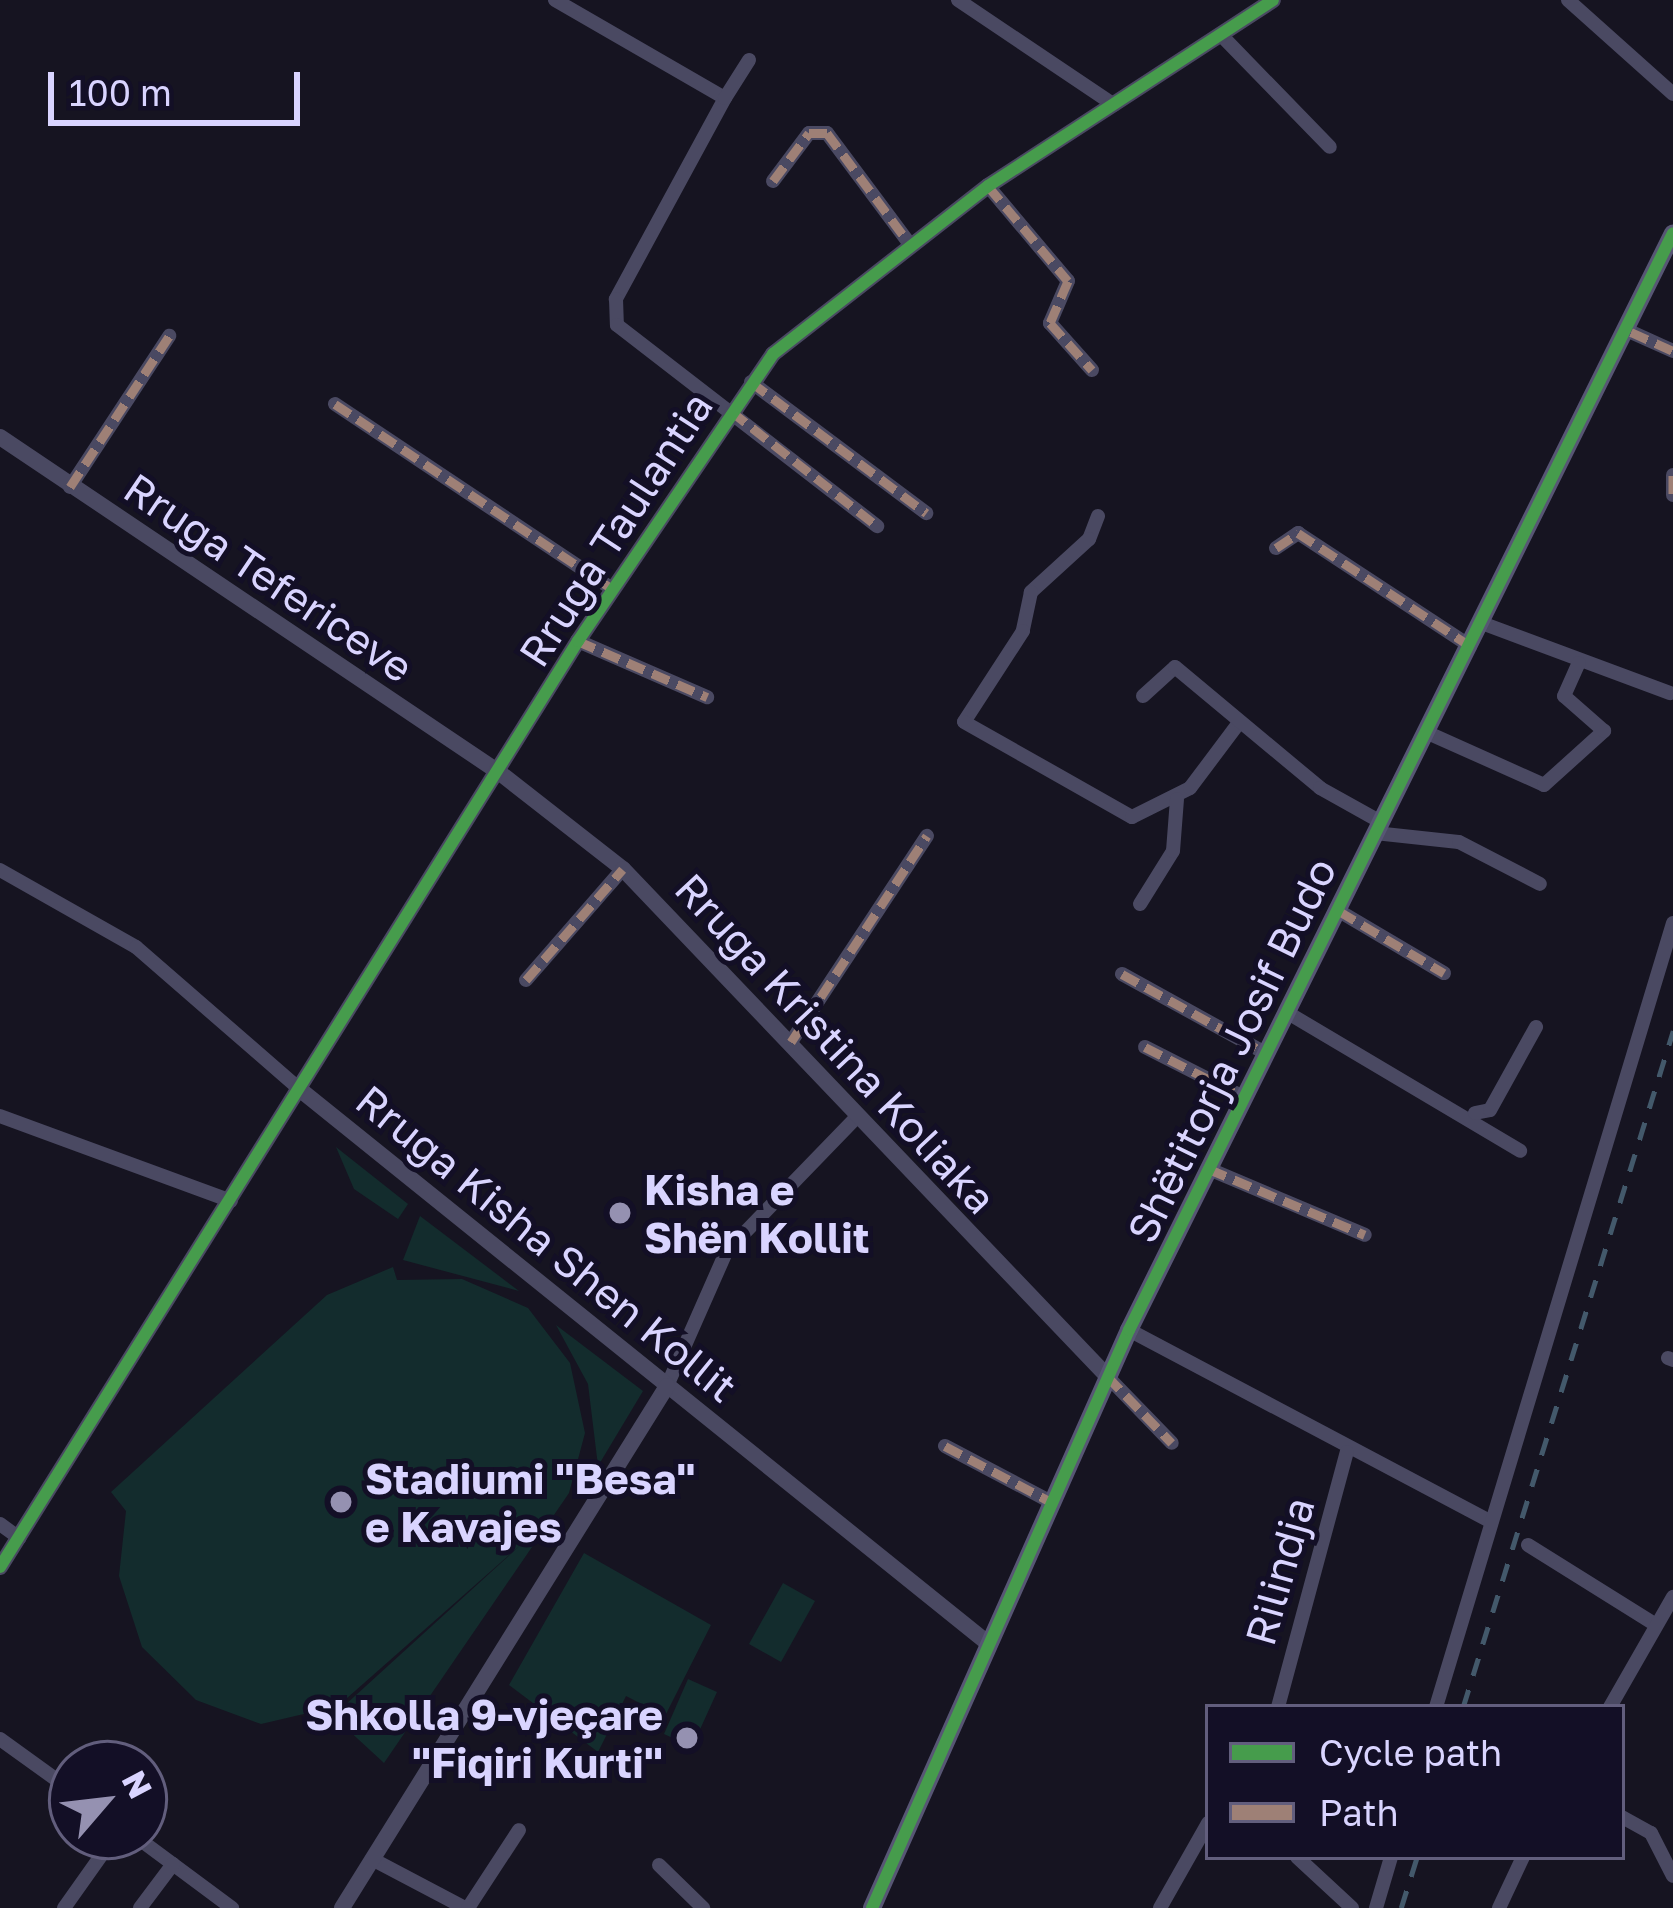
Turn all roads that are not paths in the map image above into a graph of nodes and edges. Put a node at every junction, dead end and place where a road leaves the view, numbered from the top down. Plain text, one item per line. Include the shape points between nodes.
1 (555, 0) edge
2 (958, 0) edge
3 (1274, 0) edge
4 (1568, 0) edge
5 (1221, 34) junction
6 (749, 60) dead end
7 (1673, 94) edge
8 (725, 98) junction
9 (1114, 105) junction
10 (1330, 147) dead end
11 (773, 181) dead end
12 (988, 186) junction
13 (1673, 233) edge
14 (909, 244) junction
15 (1631, 332) junction
16 (169, 336) dead end
17 (1673, 351) edge
18 (1092, 370) dead end
19 (751, 382) junction
20 (335, 404) dead end
21 (731, 411) junction
22 (0, 437) edge
23 (1673, 475) edge
24 (70, 487) junction
25 (1673, 495) edge
26 (926, 513) dead end
27 (1098, 516) dead end
28 (877, 526) dead end
29 (1276, 548) dead end
30 (612, 589) junction
31 (1479, 622) junction
32 (578, 641) junction
33 (1470, 646) junction
34 (1580, 663) junction
35 (1670, 693) dead end
36 (1142, 696) dead end
37 (707, 697) dead end
38 (1238, 724) junction
39 (1428, 733) junction
40 (500, 773) junction
41 (1177, 799) junction
42 (1378, 828) junction
43 (927, 836) dead end
44 (623, 869) junction
45 (0, 870) edge
46 (1540, 884) dead end
47 (1140, 904) dead end
48 (1340, 911) junction
49 (1673, 923) edge
50 (1444, 973) dead end
51 (1122, 974) dead end
52 (526, 980) dead end
53 (1288, 1013) junction
54 (1535, 1027) dead end
55 (791, 1042) junction
56 (1145, 1047) dead end
57 (1267, 1054) junction
58 (303, 1092) junction
59 (1245, 1098) junction
60 (1464, 1109) junction
61 (0, 1116) edge
62 (856, 1118) junction
63 (1520, 1151) dead end
64 (1209, 1169) junction
65 (232, 1202) junction
66 (1365, 1235) dead end
67 (1129, 1330) junction
68 (1107, 1376) junction
69 (667, 1386) junction
70 (1172, 1443) dead end
71 (945, 1446) dead end
72 (1347, 1452) junction
73 (1051, 1502) junction
74 (1491, 1522) junction
75 (0, 1524) edge
76 (19, 1538) junction
77 (1528, 1545) dead end
78 (0, 1567) edge
79 (1673, 1597) edge
80 (1656, 1625) junction
81 (985, 1641) junction
82 (1279, 1704) edge
83 (1437, 1704) edge
84 (1612, 1704) edge
85 (0, 1739) edge
86 (48, 1774) edge
87 (1625, 1819) edge
88 (1205, 1828) edge
89 (519, 1830) dead end
90 (372, 1858) junction
91 (98, 1860) edge
92 (168, 1860) edge
93 (1300, 1860) edge
94 (1390, 1860) edge
95 (1522, 1860) edge
96 (173, 1864) junction
97 (659, 1865) dead end
98 (1673, 1876) edge
99 (878, 1906) edge
100 (64, 1908) edge
101 (140, 1908) edge
102 (232, 1908) edge
103 (342, 1908) edge
104 (466, 1908) edge
105 (703, 1908) edge
106 (1160, 1908) edge
107 (1352, 1908) edge
108 (1376, 1908) edge
109 (1499, 1908) edge

1 - 8 street
2 - 9 street
3 - 5 street, Rruga Taulantia
4 - 7 street
5 - 9 street, Rruga Taulantia
5 - 10 street
6 - 8 street
8 - 21 street via 612,316
9 - 12 street, Rruga Taulantia
11 - 14 street via 809,133 826,133
12 - 14 street, Rruga Taulantia
12 - 18 street via 1068,280 1049,323
13 - 15 main road, Shëtitorja Josif Budo
14 - 19 street, Rruga Taulantia
15 - 17 street
15 - 31 main road, Shëtitorja Josif Budo
16 - 24 street
19 - 21 street, Rruga Taulantia
19 - 26 street
20 - 30 street
21 - 28 street
21 - 30 street, Rruga Taulantia
22 - 24 street, Rruga Tefericeve
23 - 25 street
24 - 40 street, Rruga Tefericeve
27 - 41 street via 1089,539 1030,592 1024,631 962,716 1007,755 1114,814
29 - 33 street via 1298,533
30 - 32 street, Rruga Taulantia
31 - 33 main road, Shëtitorja Josif Budo
31 - 34 street
32 - 37 street
32 - 40 street, Rruga Taulantia
33 - 39 main road, Shëtitorja Josif Budo
34 - 35 street
34 - 39 street via 1564,696 1604,731 1544,785
36 - 38 street via 1175,667
38 - 41 street
38 - 42 street
39 - 42 main road, Shëtitorja Josif Budo
40 - 44 street, Rruga Kristina Koliaka
40 - 58 street, Rruga Taulantia
41 - 47 street via 1173,851
42 - 46 street via 1459,842
42 - 48 main road, Shëtitorja Josif Budo
43 - 55 street
44 - 52 street
44 - 55 street, Rruga Kristina Koliaka
45 - 58 street, Rruga Kisha Shen Kollit via 136,947
48 - 50 street
48 - 53 main road, Shëtitorja Josif Budo
49 - 74 street
51 - 57 street
53 - 57 main road, Shëtitorja Josif Budo
53 - 60 street
54 - 60 street via 1490,1111
55 - 62 street, Rruga Kristina Koliaka
56 - 59 street
57 - 59 main road, Shëtitorja Josif Budo
58 - 65 street, Rruga Taulantia
58 - 69 street, Rruga Kisha Shen Kollit
59 - 64 main road, Shëtitorja Josif Budo
60 - 63 street
61 - 65 street
62 - 68 street, Rruga Kristina Koliaka
62 - 69 street via 726,1252
64 - 66 street
64 - 67 main road, Shëtitorja Josif Budo
65 - 76 street, Rruga Taulantia
67 - 68 main road, Shëtitorja Josif Budo
67 - 72 street
68 - 70 street
68 - 73 main road, Shëtitorja Josif Budo
69 - 81 street, Rruga Kisha Shen Kollit
69 - 90 street
71 - 73 street
72 - 74 street
72 - 82 street, Rilindja
73 - 81 main road, Shëtitorja Josif Budo
74 - 83 street
75 - 76 street
76 - 78 street, Rruga Taulantia
77 - 80 street
79 - 80 street
80 - 84 street
81 - 99 main road, Shëtitorja Josif Budo
85 - 86 street
87 - 98 street via 1651,1833
88 - 106 street
89 - 104 street
90 - 103 street
90 - 104 street
91 - 100 street
92 - 96 street
93 - 107 street
94 - 108 street
95 - 109 street
96 - 101 street
96 - 102 street
97 - 105 street

